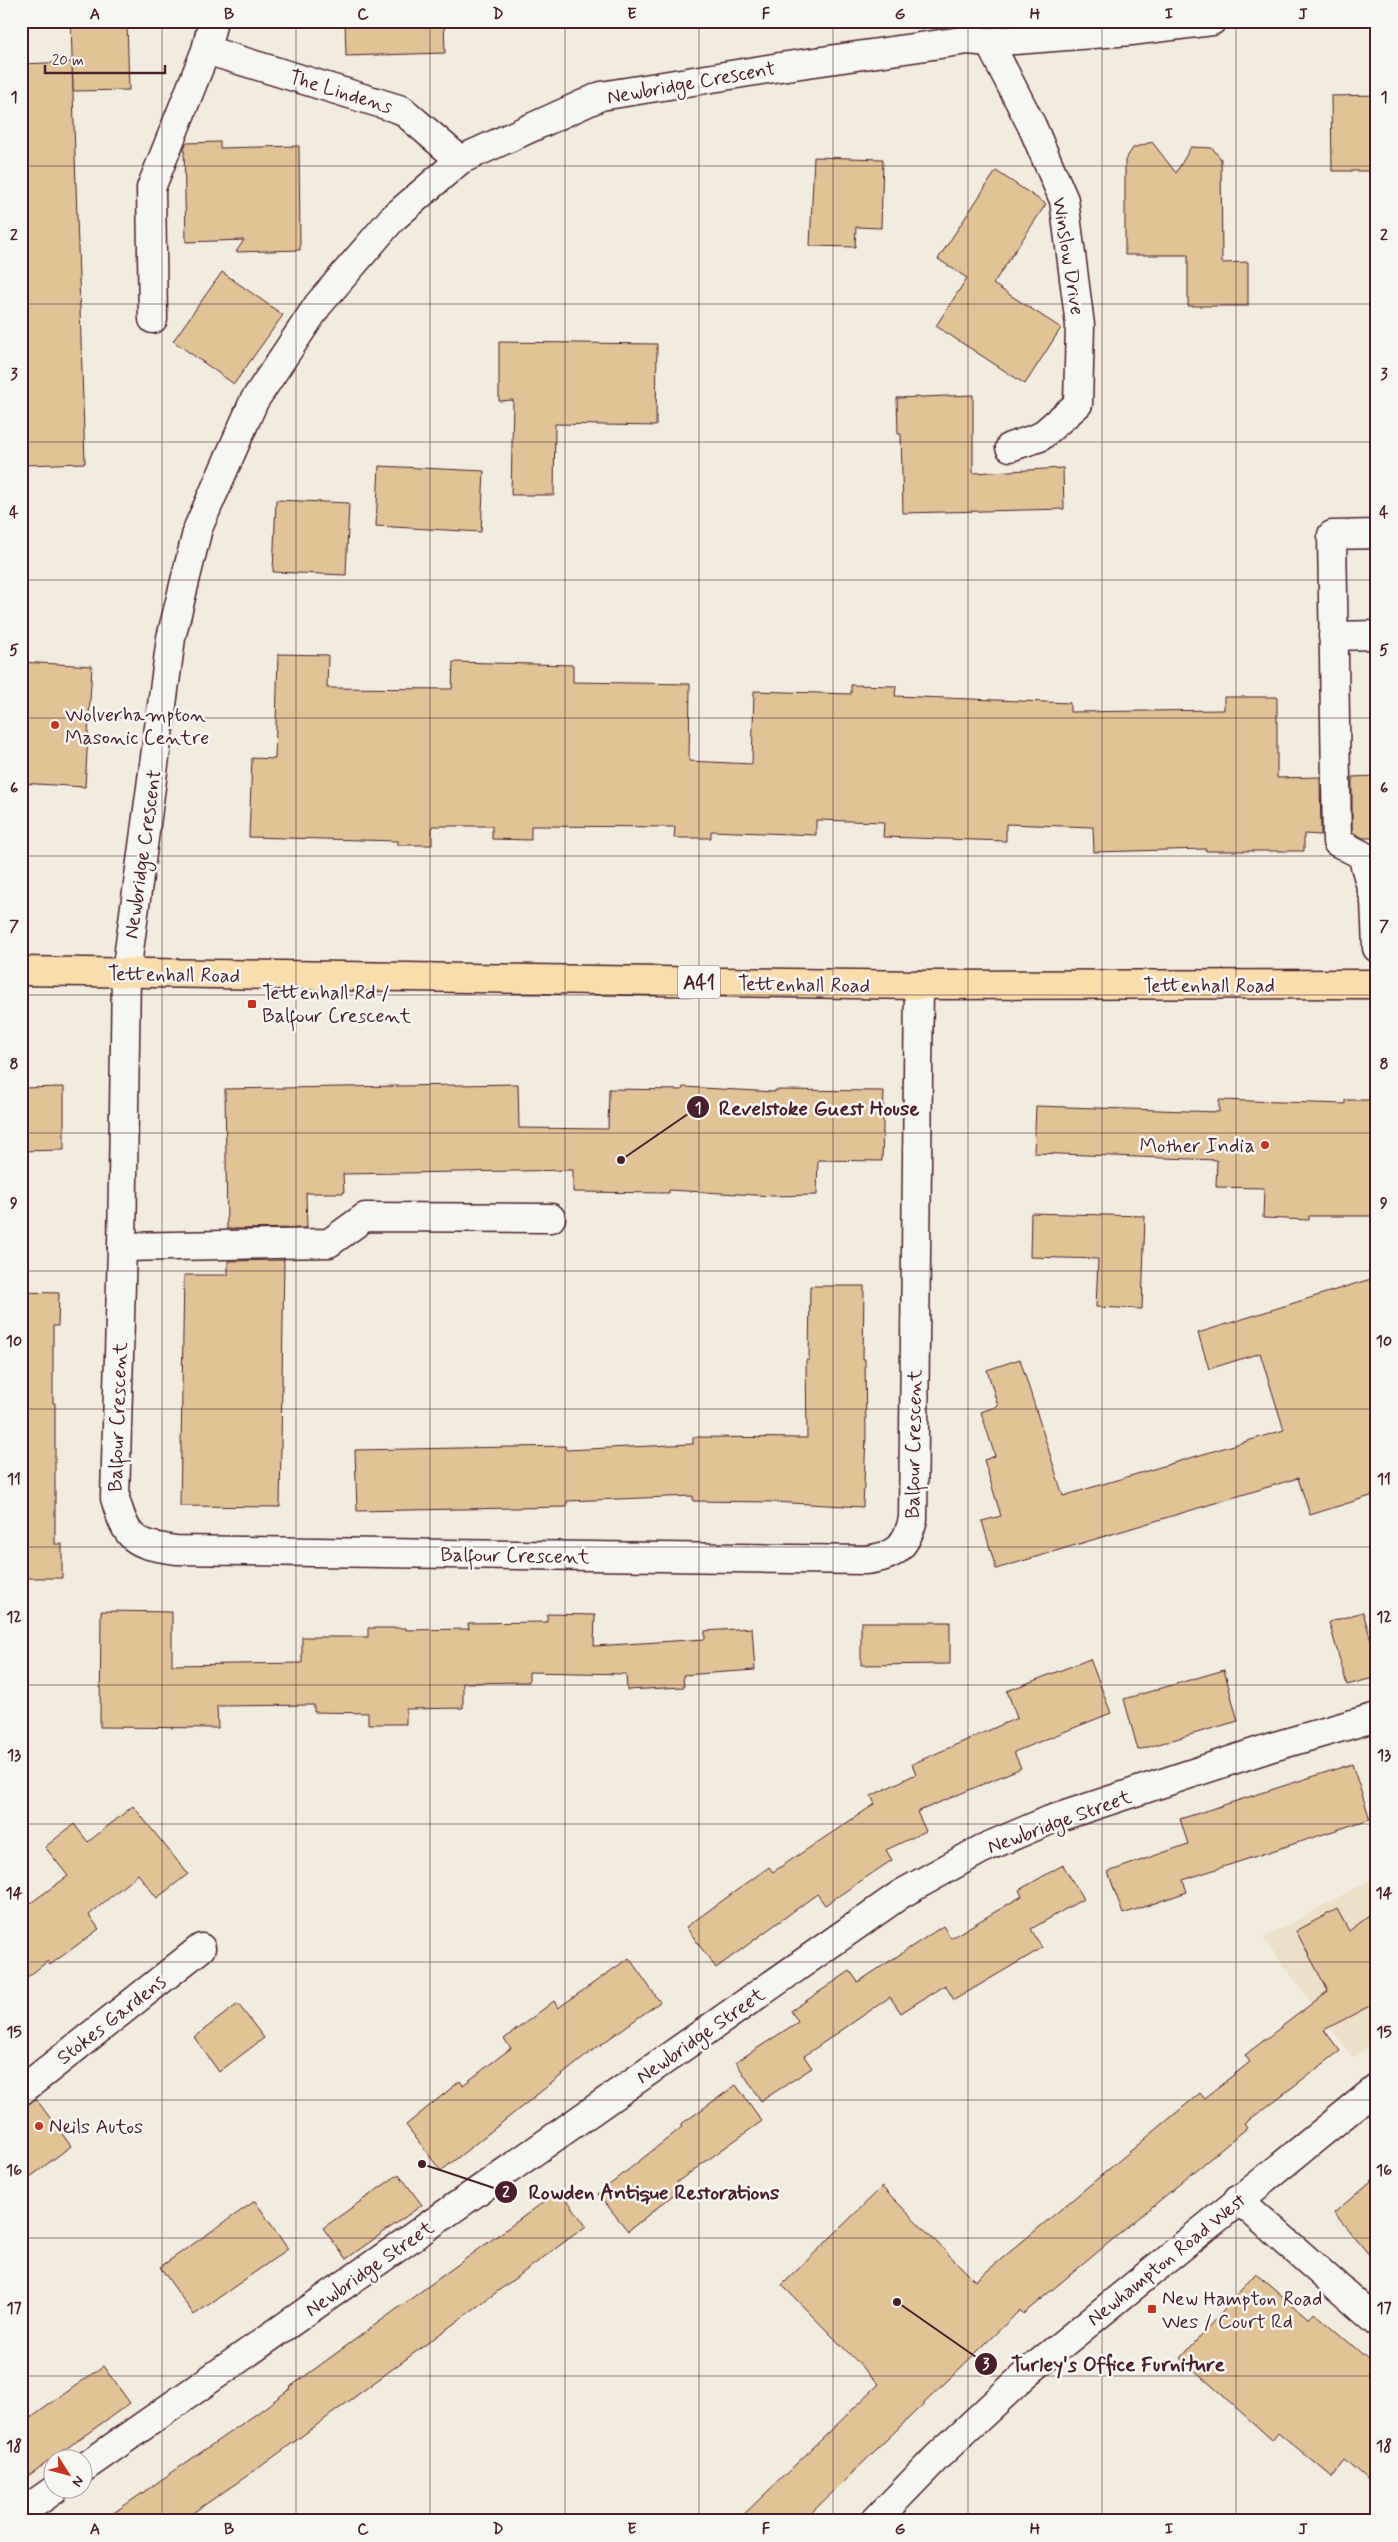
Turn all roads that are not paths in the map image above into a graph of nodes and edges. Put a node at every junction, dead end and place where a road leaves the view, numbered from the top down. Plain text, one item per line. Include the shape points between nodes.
1 (213, 21) edge
2 (1212, 21) edge
3 (1125, 26) edge
4 (980, 34) edge
5 (206, 50) junction
6 (460, 160) junction
7 (153, 319) dead end
8 (1010, 446) dead end
9 (1377, 534) edge
10 (1377, 635) edge
11 (1333, 636) junction
12 (1377, 948) edge
13 (21, 971) edge
14 (126, 973) junction
15 (1377, 984) edge
16 (919, 985) junction
17 (551, 1218) dead end
18 (122, 1247) junction
19 (1377, 1717) edge
20 (201, 1948) dead end
21 (1377, 2088) edge
22 (21, 2091) edge
23 (1238, 2199) junction
24 (1377, 2322) edge
25 (92, 2463) edge
26 (42, 2498) edge
27 (21, 2513) edge
28 (874, 2521) edge

1 - 5 street
2 - 3 street, Newbridge Crescent
3 - 4 street, Newbridge Crescent
4 - 6 street, Newbridge Crescent via 602,96
4 - 8 street, Winslow Drive via 1032,126 1064,200 1080,325 1078,404 1040,437
5 - 6 street, The Lindens via 402,110
5 - 7 street via 151,188
6 - 14 street, Newbridge Crescent via 392,219 318,305 254,401 198,528 171,638
9 - 11 street via 1332,535
10 - 11 street
11 - 12 street via 1337,842 1362,856 1375,901
13 - 14 highway, Tettenhall Road / A41
14 - 16 highway, Tettenhall Road / A41
14 - 18 street, Balfour Crescent
15 - 16 highway, Tettenhall Road / A41
16 - 18 street, Balfour Crescent via 913,1519 908,1537 898,1550 882,1558 176,1550 134,1539 121,1520 115,1498
17 - 18 street via 365,1217 329,1243
19 - 25 street, Newbridge Street via 1272,1747 1050,1820 982,1849 901,1894
20 - 22 street, Stokes Gardens
21 - 23 street, Newhampton Road West
23 - 24 street
23 - 28 street, Newhampton Road West via 1027,2373
26 - 27 street

